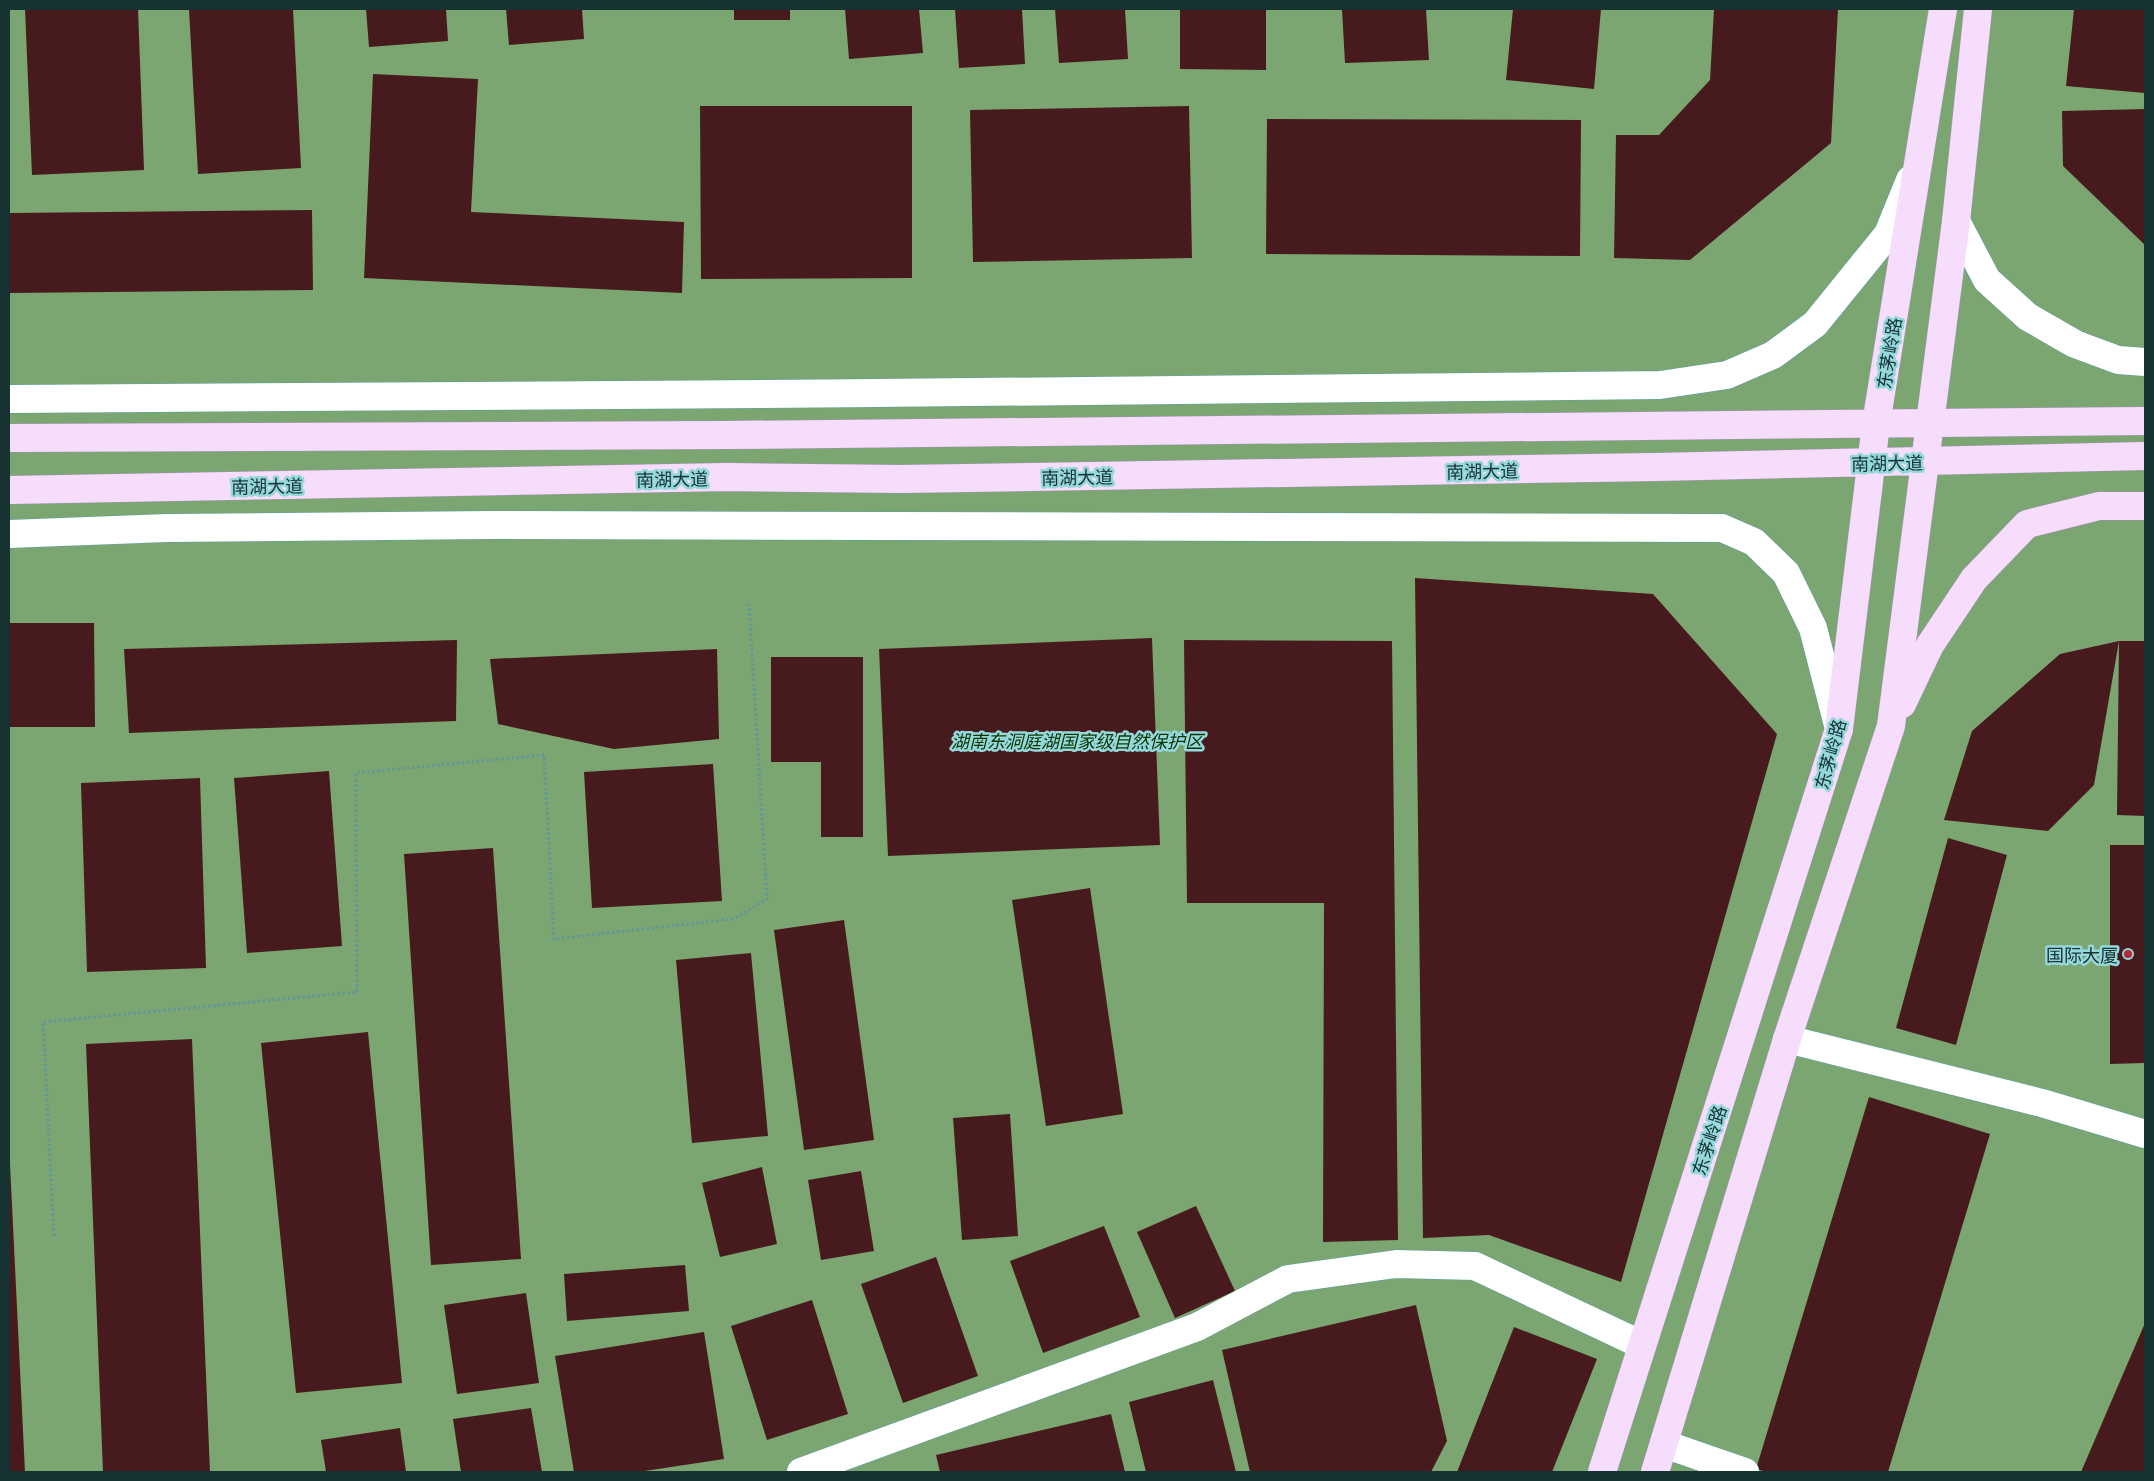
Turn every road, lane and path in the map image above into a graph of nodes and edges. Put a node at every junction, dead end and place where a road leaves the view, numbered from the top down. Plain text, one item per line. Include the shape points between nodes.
1 (1942, 9) edge
2 (1978, 9) edge
3 (1921, 152) junction
4 (1956, 221) junction
5 (2145, 362) edge
6 (9, 399) edge
7 (2145, 421) edge
8 (1930, 423) junction
9 (1876, 424) junction
10 (9, 438) edge
11 (2145, 456) edge
12 (1925, 461) junction
13 (1871, 462) junction
14 (9, 490) edge
15 (2145, 506) edge
16 (9, 534) edge
17 (749, 604) dead end
18 (1891, 726) junction
19 (1839, 729) junction
20 (1787, 1039) junction
21 (2145, 1134) edge
22 (54, 1236) dead end
23 (1642, 1345) junction
24 (1664, 1444) junction
25 (801, 1472) edge
26 (1602, 1472) edge
27 (1655, 1472) edge
28 (1745, 1472) edge

1 - 3 main road, 东茅岭路
2 - 4 main road
3 - 6 street via 1888,234 1814,324 1773,356 1727,375 1660,385 467,398
3 - 9 main road, 东茅岭路
4 - 5 street via 1987,280 2028,317 2075,344 2118,360
4 - 8 main road
7 - 8 main road
8 - 9 main road
8 - 12 main road
9 - 10 main road
9 - 13 main road, 东茅岭路
11 - 12 main road, 南湖大道
12 - 13 main road, 南湖大道
12 - 18 main road
13 - 14 main road, 南湖大道
13 - 19 main road, 东茅岭路
15 - 18 main road via 2099,506 2027,524 1974,579 1930,645
16 - 19 street via 167,528 491,524 1722,528 1754,542 1786,574 1812,628
17 - 22 path via 767,899 733,919 554,939 544,755 356,773 358,992 43,1022
18 - 20 main road
19 - 23 main road, 东茅岭路
20 - 21 street via 2042,1103
20 - 24 main road
23 - 25 street via 1475,1266 1396,1264 1288,1279 1197,1326
23 - 26 main road, 东茅岭路
24 - 27 main road
24 - 28 street

